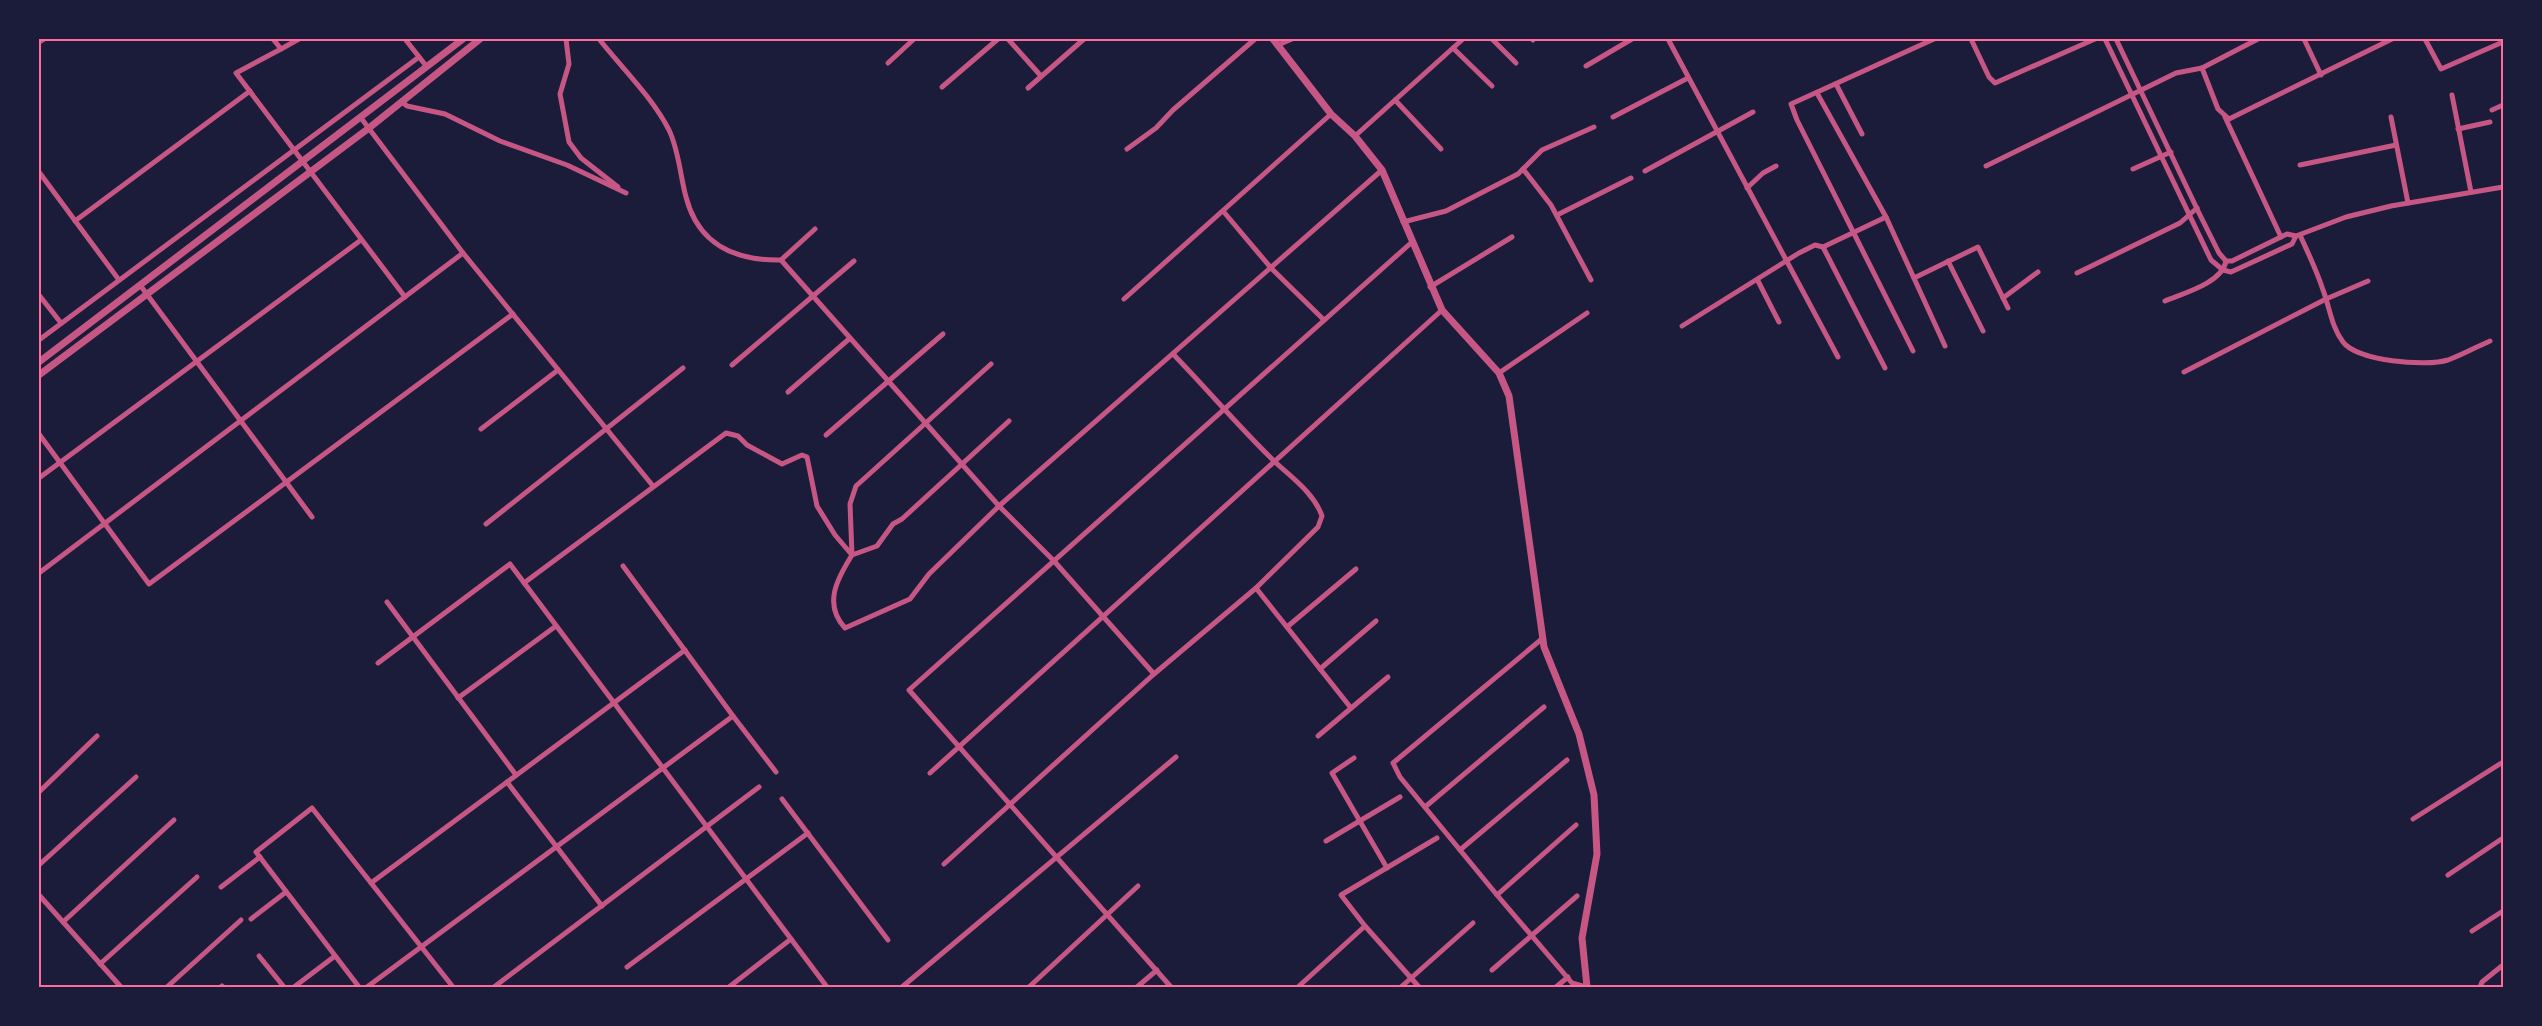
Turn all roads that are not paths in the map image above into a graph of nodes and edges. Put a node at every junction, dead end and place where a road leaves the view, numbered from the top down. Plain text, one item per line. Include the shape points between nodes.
1 (44, 39) edge
2 (273, 39) edge
3 (298, 39) edge
4 (405, 39) edge
5 (463, 39) edge
6 (480, 39) edge
7 (567, 39) edge
8 (599, 39) edge
9 (914, 39) edge
10 (998, 39) edge
11 (1008, 39) edge
12 (1084, 39) edge
13 (1255, 39) edge
14 (1292, 39) edge
15 (1463, 39) edge
16 (1492, 39) edge
17 (1632, 39) edge
18 (1668, 39) edge
19 (1934, 39) edge
20 (1971, 39) edge
21 (2095, 39) edge
22 (2105, 39) edge
23 (2116, 39) edge
24 (2258, 39) edge
25 (2304, 39) edge
26 (2392, 39) edge
27 (2425, 39) edge
28 (39, 42) edge
29 (1276, 42) edge
30 (2503, 42) edge
31 (1453, 48) junction
32 (281, 49) junction
33 (419, 57) junction
34 (888, 63) dead end
35 (1516, 63) dead end
36 (1586, 66) dead end
37 (427, 67) junction
38 (2202, 68) junction
39 (2321, 75) junction
40 (1041, 76) junction
41 (1688, 78) junction
42 (1836, 84) junction
43 (1492, 86) dead end
44 (942, 87) dead end
45 (1028, 88) dead end
46 (2140, 91) junction
47 (250, 92) junction
48 (394, 93) junction
49 (1816, 93) junction
50 (2132, 95) junction
51 (2452, 95) dead end
52 (1395, 100) junction
53 (402, 102) junction
54 (2503, 105) edge
55 (2492, 110) dead end
56 (1753, 112) dead end
57 (1331, 114) junction
58 (1613, 117) dead end
59 (2225, 117) junction
60 (2391, 117) dead end
61 (361, 118) junction
62 (2490, 122) dead end
63 (1594, 127) dead end
64 (369, 128) junction
65 (2458, 129) junction
66 (1717, 130) junction
67 (1862, 134) dead end
68 (1354, 135) junction
69 (2396, 145) junction
70 (293, 149) junction
71 (1127, 149) dead end
72 (1441, 149) dead end
73 (2171, 152) junction
74 (2161, 157) junction
75 (303, 162) junction
76 (2300, 165) dead end
77 (1776, 166) dead end
78 (1986, 166) dead end
79 (1523, 169) junction
80 (2133, 169) dead end
81 (1382, 170) junction
82 (1645, 171) dead end
83 (39, 172) edge
84 (309, 172) junction
85 (1631, 178) dead end
86 (2503, 187) edge
87 (1747, 188) junction
88 (2471, 192) junction
89 (2408, 203) junction
90 (2197, 208) junction
91 (1223, 210) junction
92 (1557, 215) junction
93 (2189, 217) junction
94 (1886, 218) junction
95 (75, 221) junction
96 (1403, 222) junction
97 (815, 229) dead end
98 (1856, 233) junction
99 (2298, 236) junction
100 (1512, 237) dead end
101 (2281, 237) junction
102 (361, 240) junction
103 (1412, 242) junction
104 (1823, 247) junction
105 (463, 253) junction
106 (781, 260) junction
107 (854, 261) dead end
108 (1785, 261) junction
109 (1948, 261) junction
110 (2226, 261) junction
111 (1271, 268) junction
112 (2223, 270) junction
113 (2038, 272) dead end
114 (2077, 273) dead end
115 (1914, 278) junction
116 (119, 280) junction
117 (1591, 280) dead end
118 (1758, 281) junction
119 (2368, 282) dead end
120 (140, 285) junction
121 (1430, 287) junction
122 (146, 294) junction
123 (39, 295) edge
124 (405, 297) junction
125 (812, 297) junction
126 (2003, 298) junction
127 (1124, 299) dead end
128 (2326, 299) junction
129 (2165, 301) dead end
130 (2008, 308) dead end
131 (1442, 310) junction
132 (1587, 313) dead end
133 (513, 314) junction
134 (1324, 320) junction
135 (1779, 322) dead end
136 (61, 323) junction
137 (1682, 326) dead end
138 (1983, 331) dead end
139 (943, 334) dead end
140 (849, 339) junction
141 (39, 340) edge
142 (2490, 341) dead end
143 (1946, 346) dead end
144 (1913, 351) dead end
145 (1173, 354) junction
146 (1838, 357) dead end
147 (197, 361) junction
148 (39, 362) edge
149 (992, 364) dead end
150 (732, 365) dead end
151 (683, 368) dead end
152 (1885, 368) dead end
153 (558, 370) junction
154 (2184, 372) dead end
155 (1499, 373) junction
156 (39, 375) edge
157 (888, 381) junction
158 (788, 392) dead end
159 (1225, 407) junction
160 (241, 421) junction
161 (1009, 421) dead end
162 (926, 423) junction
163 (481, 429) dead end
164 (607, 430) junction
165 (39, 434) edge
166 (826, 435) dead end
167 (1275, 462) junction
168 (60, 463) junction
169 (962, 464) junction
170 (39, 478) edge
171 (286, 482) junction
172 (654, 486) junction
173 (999, 506) junction
174 (312, 517) dead end
175 (105, 524) junction
176 (486, 524) dead end
177 (852, 555) junction
178 (1053, 561) junction
179 (622, 566) dead end
180 (1356, 569) dead end
181 (39, 573) edge
182 (524, 583) junction
183 (1256, 588) junction
184 (387, 602) dead end
185 (1102, 617) junction
186 (1376, 621) dead end
187 (556, 626) junction
188 (1287, 627) junction
189 (413, 637) junction
190 (1543, 638) junction
191 (685, 650) junction
192 (378, 663) dead end
193 (1320, 669) junction
194 (1154, 674) junction
195 (1388, 677) dead end
196 (458, 698) junction
197 (614, 703) junction
198 (1544, 707) dead end
199 (1351, 708) junction
200 (733, 716) junction
201 (97, 736) dead end
202 (1318, 736) dead end
203 (959, 746) junction
204 (1176, 757) dead end
205 (1354, 758) dead end
206 (1566, 760) dead end
207 (2503, 762) edge
208 (664, 769) junction
209 (776, 772) dead end
210 (930, 773) dead end
211 (516, 775) junction
212 (136, 777) dead end
213 (507, 782) junction
214 (759, 787) dead end
215 (39, 792) edge
216 (1400, 797) dead end
217 (782, 799) dead end
218 (1009, 802) junction
219 (1425, 807) junction
220 (2413, 819) dead end
221 (174, 820) dead end
222 (1360, 821) junction
223 (1575, 825) dead end
224 (707, 827) junction
225 (808, 833) junction
226 (1437, 838) dead end
227 (2503, 838) edge
228 (1326, 841) dead end
229 (557, 847) junction
230 (1460, 850) junction
231 (258, 855) junction
232 (1058, 858) junction
233 (944, 864) dead end
234 (39, 865) edge
235 (1387, 868) junction
236 (2448, 875) dead end
237 (197, 877) dead end
238 (746, 879) junction
239 (371, 883) junction
240 (1138, 886) dead end
241 (221, 887) dead end
242 (286, 892) junction
243 (39, 895) edge
244 (1497, 895) junction
245 (1577, 896) dead end
246 (602, 906) junction
247 (2503, 911) edge
248 (1108, 913) junction
249 (251, 919) dead end
250 (242, 920) dead end
251 (63, 922) junction
252 (1473, 923) dead end
253 (1365, 926) junction
254 (2472, 931) dead end
255 (1532, 935) junction
256 (791, 939) junction
257 (888, 940) dead end
258 (422, 947) junction
259 (259, 956) dead end
260 (335, 956) junction
261 (100, 964) junction
262 (2503, 965) edge
263 (627, 967) dead end
264 (1157, 970) junction
265 (1492, 970) dead end
266 (1568, 977) junction
267 (1411, 978) junction
268 (121, 987) edge
269 (167, 987) edge
270 (284, 987) edge
271 (294, 987) edge
272 (358, 987) edge
273 (367, 987) edge
274 (453, 987) edge
275 (494, 987) edge
276 (730, 987) edge
277 (827, 987) edge
278 (902, 987) edge
279 (1029, 987) edge
280 (1137, 987) edge
281 (1172, 987) edge
282 (1298, 987) edge
283 (1401, 987) edge
284 (1419, 987) edge
285 (1556, 987) edge
286 (1587, 987) edge
287 (2481, 987) edge

1 - 28 street
2 - 32 street
3 - 32 street
4 - 33 street
5 - 37 street
6 - 53 street
7 - 53 street via 569,64 560,94 569,142 581,158 626,193 445,114
8 - 106 street via 664,121 675,149 686,200 709,240 737,255
9 - 34 street
10 - 44 street
11 - 40 street
12 - 40 street
13 - 71 street
14 - 29 street
15 - 31 street
16 - 35 street
17 - 36 street
18 - 41 street
19 - 42 street
20 - 21 street via 1995,83
22 - 50 street
23 - 46 street
24 - 38 street
25 - 39 street
26 - 39 street
27 - 30 street via 2441,69
29 - 57 street
31 - 43 street
31 - 52 street
32 - 47 street via 236,73
33 - 37 street
33 - 70 street
37 - 48 street
38 - 46 street via 2176,73
38 - 59 street
39 - 59 street via 2246,113
40 - 45 street
41 - 58 street
41 - 66 street
42 - 49 street
42 - 67 street
46 - 50 street
46 - 73 street
47 - 70 street
47 - 95 street
48 - 53 street
48 - 61 street
49 - 94 street
49 - 98 street via 1791,104
50 - 74 street
50 - 78 street
51 - 65 street
52 - 68 street
52 - 72 street
53 - 64 street
54 - 55 street
56 - 66 street
57 - 68 street
57 - 91 street
59 - 101 street
60 - 69 street
61 - 64 street
61 - 75 street
62 - 65 street
63 - 79 street via 1542,150
64 - 84 street
64 - 105 street
65 - 88 street
66 - 82 street
66 - 87 street
68 - 81 street
69 - 76 street
69 - 89 street
70 - 75 street
70 - 116 street
73 - 74 street
73 - 90 street
74 - 80 street
74 - 93 street
75 - 84 street
75 - 120 street
77 - 87 street
79 - 92 street
79 - 96 street via 1446,211
81 - 96 street
81 - 111 street
83 - 95 street
84 - 102 street
84 - 122 street
85 - 92 street
86 - 88 street
87 - 108 street
88 - 89 street
89 - 99 street via 2346,217
90 - 93 street
90 - 110 street
91 - 111 street
91 - 127 street
92 - 117 street
93 - 112 street via 2211,260
93 - 114 street
94 - 98 street
94 - 115 street
95 - 116 street
96 - 103 street
97 - 106 street
98 - 104 street
98 - 144 street
99 - 101 street
99 - 112 street via 2292,244 2231,272
99 - 128 street
100 - 121 street
101 - 110 street
102 - 124 street
102 - 147 street
103 - 121 street
103 - 134 street
104 - 108 street via 1815,245
104 - 152 street
105 - 124 street
105 - 133 street
106 - 125 street
107 - 125 street
108 - 118 street
108 - 146 street
109 - 115 street
109 - 126 street via 1978,248
109 - 138 street
110 - 112 street
111 - 134 street
111 - 145 street
112 - 129 street
113 - 126 street
115 - 143 street
116 - 136 street
118 - 135 street
118 - 137 street
119 - 128 street
120 - 122 street
120 - 148 street
121 - 131 street
122 - 147 street
122 - 156 street
123 - 136 street
124 - 160 street
125 - 140 street
125 - 150 street
126 - 130 street
128 - 142 street via 2334,327 2355,353 2432,363
128 - 154 street
131 - 155 street
131 - 167 street
132 - 155 street
133 - 153 street
133 - 171 street
134 - 159 street
136 - 141 street
139 - 157 street
140 - 157 street
140 - 158 street
145 - 159 street
145 - 173 street
147 - 160 street
147 - 168 street
149 - 162 street
151 - 164 street
153 - 163 street
153 - 164 street
155 - 190 street via 1509,396
157 - 162 street
157 - 166 street
159 - 167 street
159 - 178 street
160 - 171 street
160 - 175 street
161 - 169 street
162 - 169 street
162 - 177 street via 856,486 850,504
164 - 172 street
164 - 176 street
165 - 168 street
167 - 183 street via 1296,479 1322,516 1318,527
167 - 185 street
168 - 170 street
168 - 175 street
169 - 173 street
169 - 177 street via 893,524 878,546
171 - 174 street
171 - 175 street via 149,584
172 - 177 street via 726,433 738,436 747,446 782,464 805,455 812,469 817,506
172 - 182 street
173 - 177 street via 929,574 910,599 845,628 836,616 832,594
173 - 178 street
175 - 181 street
178 - 185 street
178 - 203 street via 909,690
179 - 191 street
180 - 188 street
182 - 187 street
182 - 189 street via 510,564
183 - 188 street
183 - 194 street
184 - 189 street
185 - 194 street
185 - 203 street
186 - 193 street
187 - 196 street
187 - 197 street
188 - 193 street
189 - 192 street
189 - 196 street
190 - 219 street via 1393,763
190 - 286 street via 1579,734 1594,795 1597,854 1582,938
191 - 197 street
191 - 200 street
193 - 199 street
194 - 218 street via 1063,759
195 - 199 street
196 - 211 street
197 - 208 street
197 - 211 street
198 - 219 street
199 - 202 street
200 - 208 street
200 - 209 street
201 - 215 street
203 - 210 street
203 - 218 street
204 - 232 street
205 - 222 street via 1332,773
206 - 230 street
207 - 220 street
208 - 224 street
208 - 229 street
211 - 213 street
212 - 234 street
213 - 229 street
213 - 239 street
214 - 224 street
216 - 222 street
217 - 225 street
218 - 232 street
218 - 233 street
219 - 230 street
221 - 251 street
222 - 228 street
222 - 235 street
223 - 244 street
224 - 238 street
224 - 246 street
225 - 238 street
225 - 257 street
226 - 235 street
227 - 236 street
229 - 246 street
229 - 258 street
230 - 244 street
231 - 239 street via 312,808
231 - 241 street
231 - 242 street
232 - 248 street
232 - 278 street
235 - 253 street via 1341,895
237 - 261 street
238 - 256 street
238 - 263 street
239 - 258 street
240 - 248 street
242 - 249 street
242 - 260 street
243 - 251 street
244 - 255 street
245 - 255 street
246 - 275 street
247 - 254 street
248 - 264 street
248 - 279 street
250 - 269 street
251 - 261 street
252 - 267 street
253 - 267 street
253 - 282 street
255 - 265 street
255 - 266 street
256 - 276 street
256 - 277 street
258 - 273 street
258 - 274 street
259 - 270 street
260 - 271 street
260 - 272 street
261 - 268 street
262 - 287 street
264 - 280 street
264 - 281 street
266 - 285 street
266 - 286 street via 1572,983
267 - 283 street
267 - 284 street

